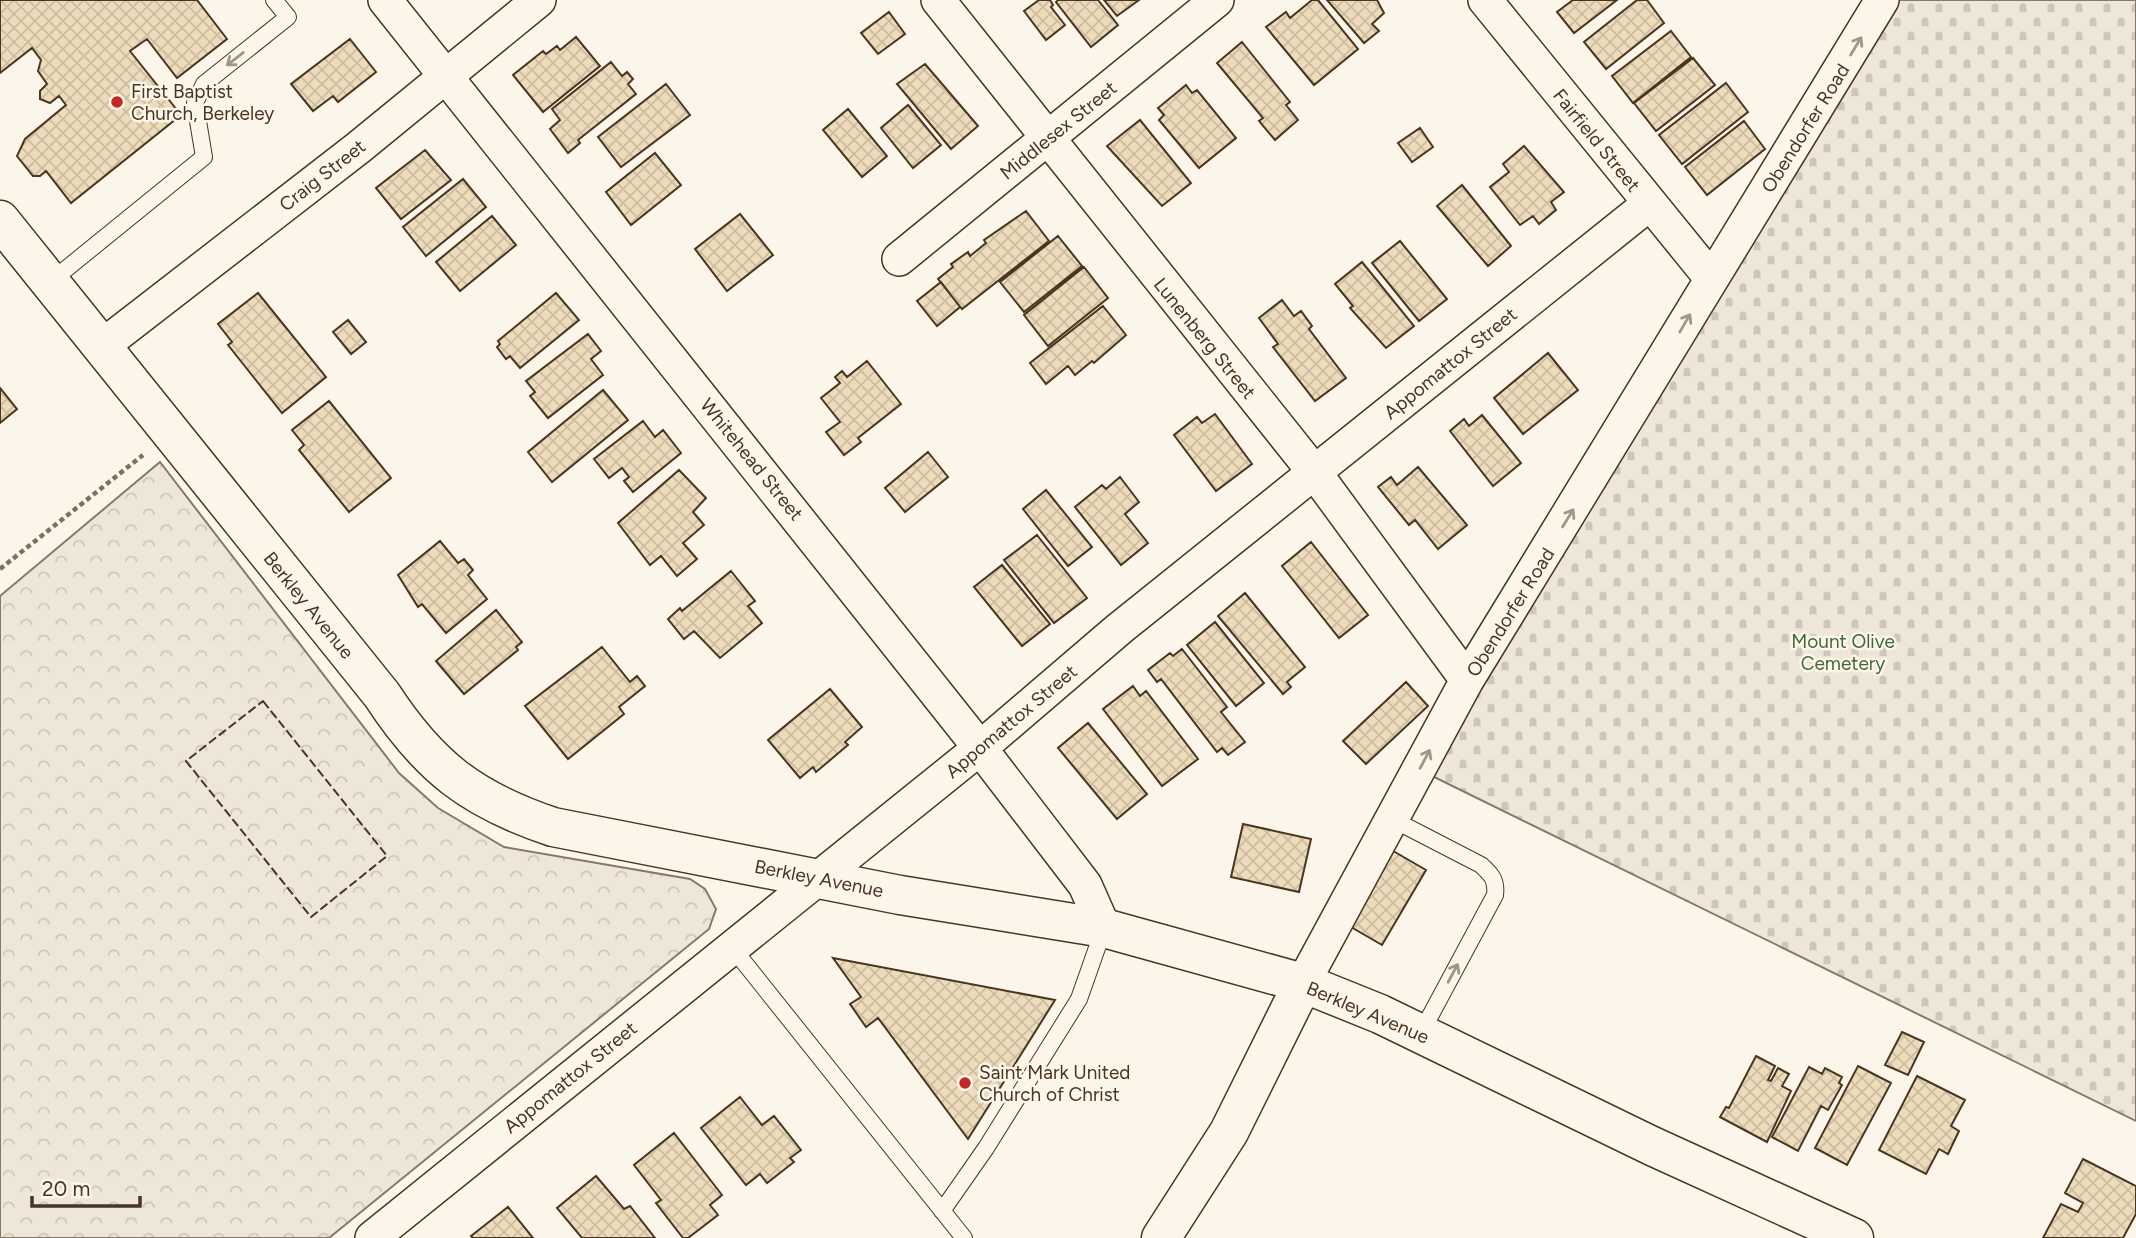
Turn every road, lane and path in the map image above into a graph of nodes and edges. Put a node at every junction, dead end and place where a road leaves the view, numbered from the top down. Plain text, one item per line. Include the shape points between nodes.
1 (274, 0) edge
2 (385, 0) edge
3 (539, 0) edge
4 (937, 0) edge
5 (1217, 0) edge
6 (1485, 0) edge
7 (1882, 0) edge
8 (446, 76) junction
9 (1048, 138) junction
10 (1649, 204) junction
11 (0, 220) edge
12 (899, 259) dead end
13 (1711, 278) junction
14 (50, 282) junction
15 (101, 347) junction
16 (171, 433) junction
17 (1314, 473) junction
18 (0, 569) edge
19 (1468, 680) junction
20 (980, 748) junction
21 (1392, 819) junction
22 (821, 877) junction
23 (1104, 928) junction
24 (731, 946) junction
25 (1303, 983) junction
26 (1421, 1033) junction
27 (942, 1210) junction
28 (372, 1238) edge
29 (964, 1238) edge
30 (1161, 1238) edge
31 (1854, 1238) edge

1 -> 14 lane via 288,17 204,84 195,103 204,157
2 - 8 street, Whitehead Street
3 - 8 street, Craig Street
4 - 9 street, Lunenberg Street
5 - 9 street, Middlesex Street
6 - 10 street, Fairfield Street
13 -> 7 street, Obendorfer Road
8 - 15 street, Craig Street
8 - 20 street, Whitehead Street
9 - 12 street, Middlesex Street
9 - 17 street, Lunenberg Street
10 - 13 street, Fairfield Street
10 - 17 street, Appomattox Street
11 - 14 street, Berkley Avenue
19 -> 13 street, Obendorfer Road
14 - 15 street, Berkley Avenue
15 - 16 street, Berkley Avenue
16 - 18 path
16 - 22 street, Berkley Avenue via 382,695 409,736 474,793 553,828
17 - 19 street, Lunenberg Street
17 - 20 street, Appomattox Street via 1119,629
21 -> 19 street, Obendorfer Road
20 - 22 street, Appomattox Street
20 - 23 street, Whitehead Street via 1085,884
21 - 25 street, Obendorfer Road
26 -> 21 lane via 1496,884 1480,865
22 - 23 street, Berkley Avenue via 900,895
22 - 24 street, Appomattox Street
23 - 25 street, Berkley Avenue
23 - 27 lane via 1079,999
24 - 27 lane
24 - 28 street, Appomattox Street
25 - 26 street, Berkley Avenue
25 - 30 street, Obendorfer Road via 1229,1132
26 - 31 street, Berkley Avenue
27 - 29 lane

